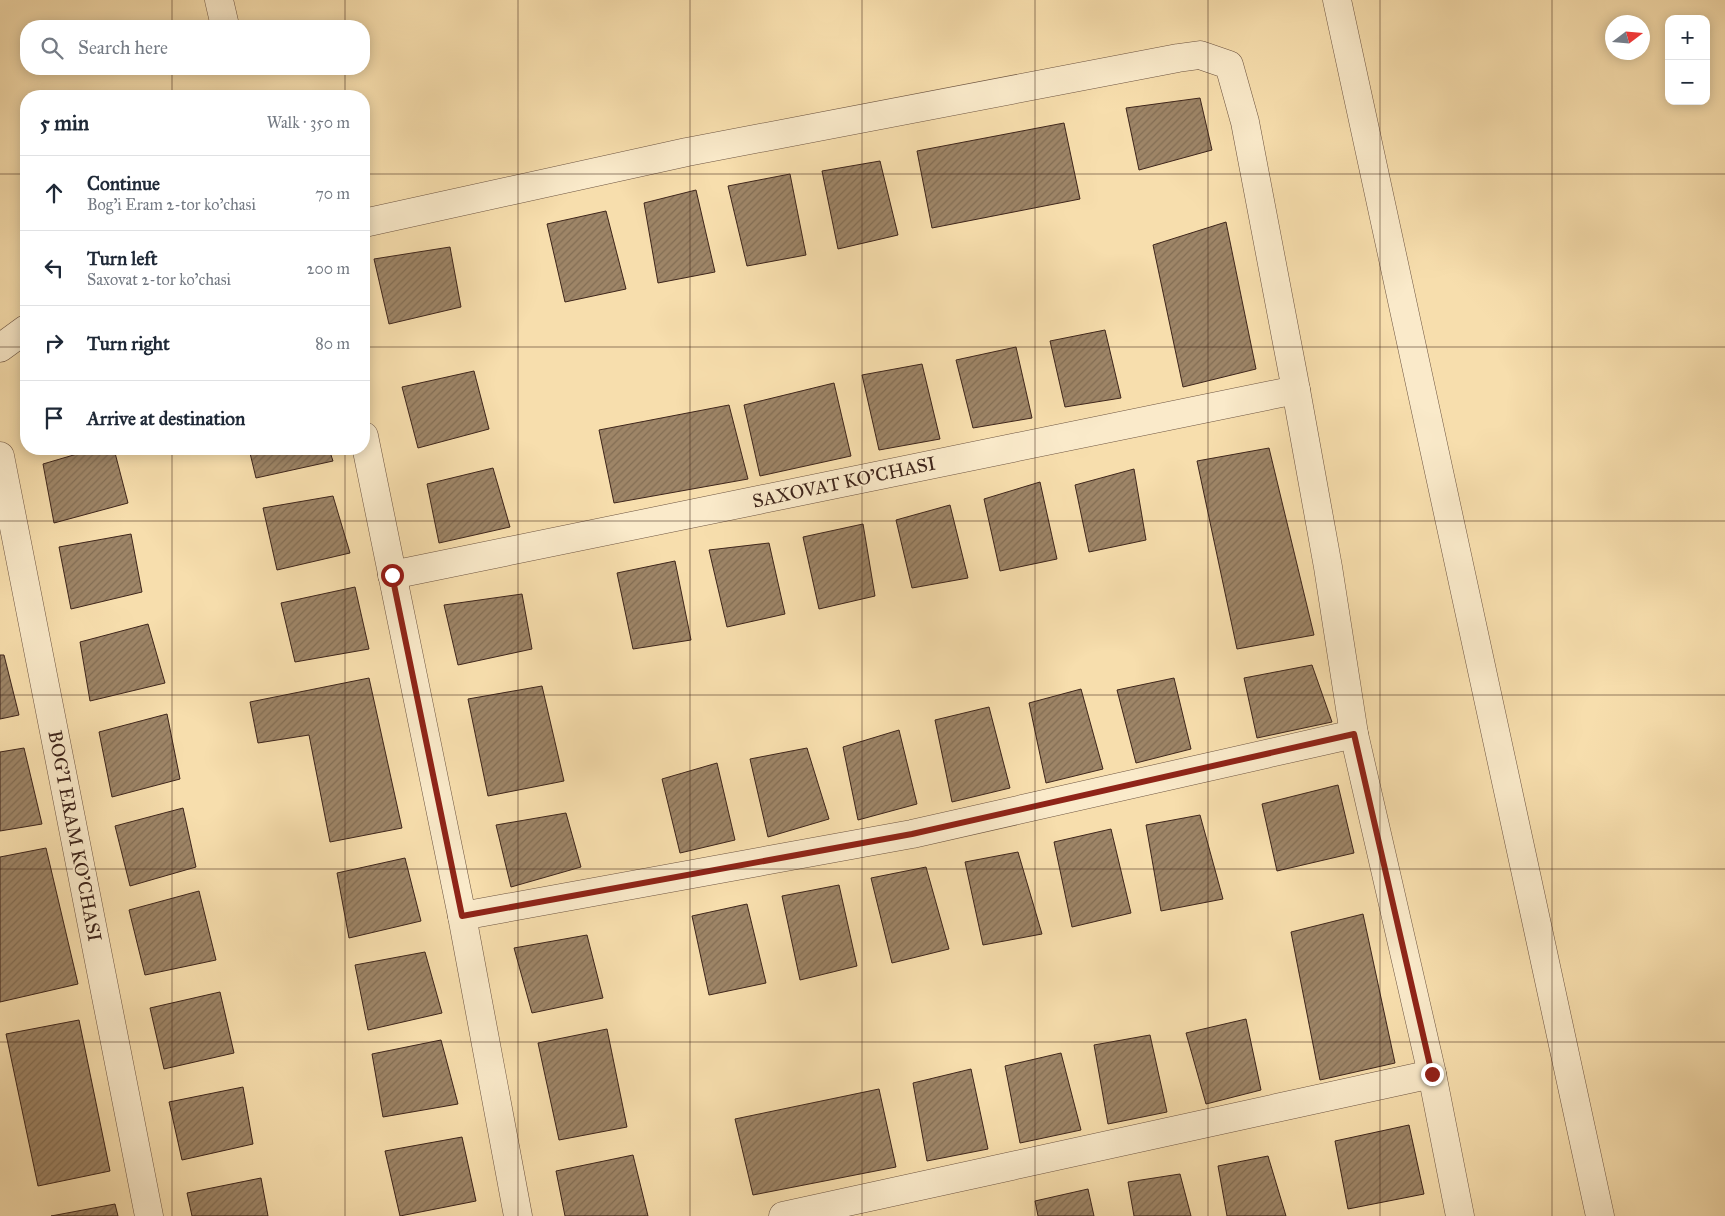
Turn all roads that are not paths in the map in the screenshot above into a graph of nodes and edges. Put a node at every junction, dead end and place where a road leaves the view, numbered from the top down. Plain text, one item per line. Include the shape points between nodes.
1 (220, 0) edge
2 (1337, 0) edge
3 (224, 20) edge
4 (370, 222) edge
5 (20, 333) edge
6 (0, 348) edge
7 (1296, 390) junction
8 (368, 455) edge
9 (0, 456) edge
10 (392, 575) junction
11 (1354, 734) junction
12 (462, 916) junction
13 (1432, 1074) junction
14 (149, 1216) edge
15 (518, 1216) edge
16 (783, 1216) edge
17 (1460, 1216) edge
18 (1600, 1216) edge

1 - 3 street
2 - 18 street
4 - 7 street via 687,152 1200,55 1229,65 1245,122
5 - 6 street
7 - 10 street, SAXOVAT KO'CHASI
7 - 11 street
8 - 10 street
9 - 14 street, BOG'I ERAM KO'CHASI
10 - 12 street
11 - 12 street via 912,834
11 - 13 street
12 - 15 street
13 - 16 street
13 - 17 street

